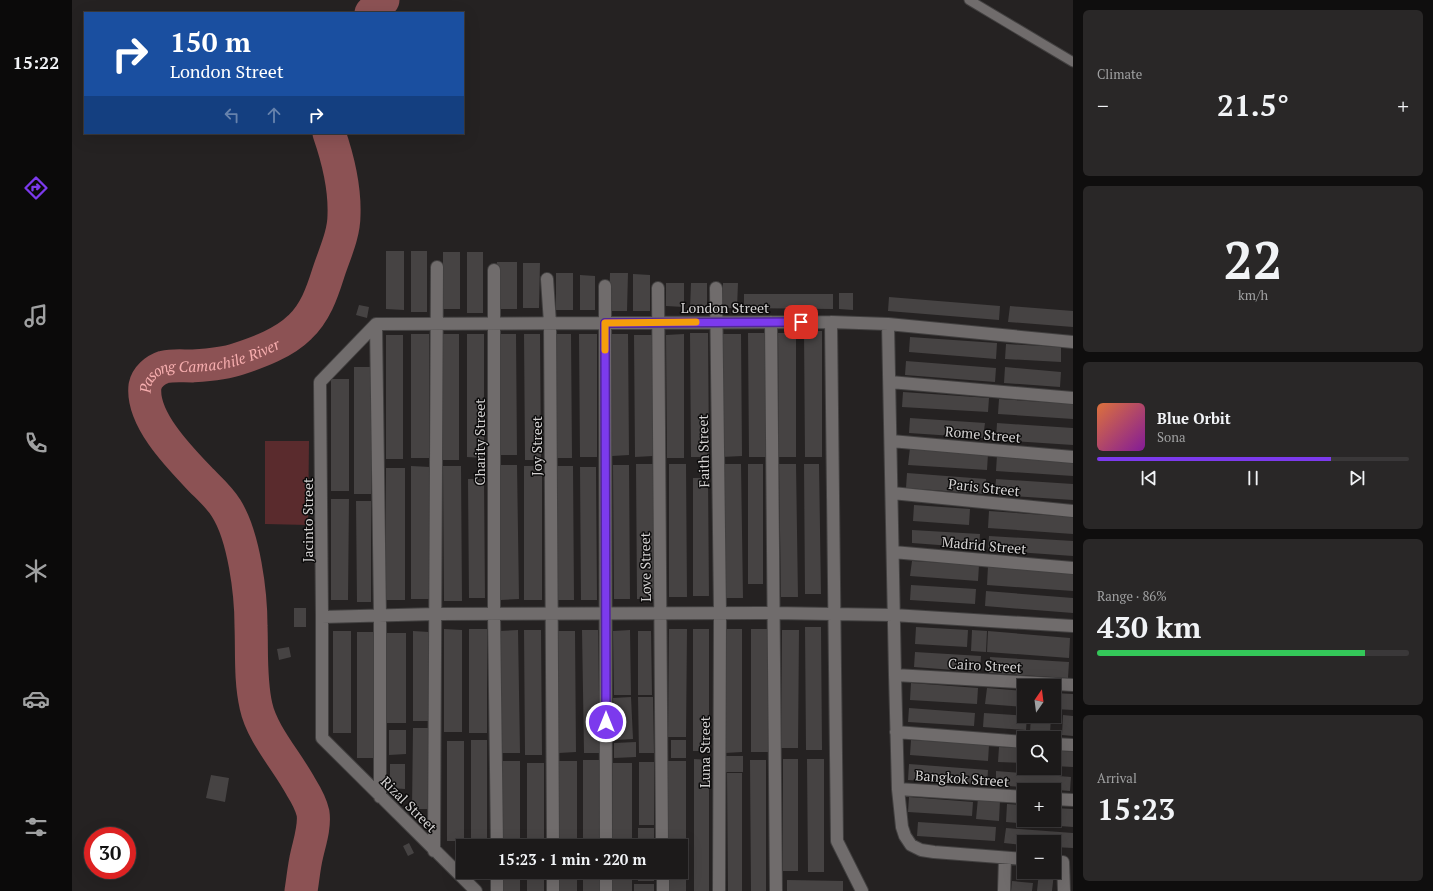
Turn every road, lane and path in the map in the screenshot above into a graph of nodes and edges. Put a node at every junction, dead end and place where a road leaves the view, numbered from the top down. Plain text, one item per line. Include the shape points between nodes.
1 (969, 0) edge
2 (1073, 62) edge
3 (437, 267) dead end
4 (494, 270) dead end
5 (547, 279) dead end
6 (605, 286) dead end
7 (658, 288) dead end
8 (716, 288) dead end
9 (658, 322) junction
10 (716, 322) junction
11 (771, 322) junction
12 (831, 322) junction
13 (437, 323) junction
14 (494, 323) junction
15 (550, 323) junction
16 (605, 323) junction
17 (376, 324) junction
18 (888, 324) junction
19 (1073, 342) edge
20 (890, 382) junction
21 (1073, 398) edge
22 (891, 441) junction
23 (1073, 457) edge
24 (892, 493) junction
25 (1073, 511) edge
26 (893, 552) junction
27 (1073, 568) edge
28 (605, 613) junction
29 (660, 613) junction
30 (720, 613) junction
31 (773, 613) junction
32 (436, 614) junction
33 (494, 614) junction
34 (552, 614) junction
35 (834, 614) junction
36 (893, 615) junction
37 (380, 616) junction
38 (322, 617) junction
39 (1073, 626) edge
40 (895, 675) junction
41 (1073, 685) edge
42 (896, 732) junction
43 (322, 738) joint
44 (1017, 741) edge
45 (1061, 744) edge
46 (1073, 745) edge
47 (898, 789) junction
48 (380, 797) junction
49 (1017, 797) edge
50 (1061, 799) edge
51 (1073, 800) edge
52 (497, 839) edge
53 (553, 839) edge
54 (606, 839) edge
55 (662, 839) edge
56 (434, 851) junction
57 (1005, 858) junction
58 (1017, 859) edge
59 (1063, 862) edge
60 (497, 879) edge
61 (553, 879) edge
62 (606, 879) edge
63 (663, 879) edge
64 (476, 891) edge
65 (497, 891) edge
66 (553, 891) edge
67 (606, 891) edge
68 (663, 891) edge
69 (719, 891) edge
70 (776, 891) edge
71 (862, 891) edge
72 (1004, 891) edge
73 (1064, 891) edge

1 - 2 lane
3 - 13 street
4 - 14 street, Charity Street
5 - 15 street, Joy Street
6 - 16 street
7 - 9 street, Love Street
8 - 10 street, Faith Street
9 - 10 street, London Street
9 - 16 street, London Street
9 - 29 street, Love Street
10 - 11 street, London Street
10 - 30 street, Faith Street
11 - 12 street, London Street
11 - 31 street
12 - 18 street, London Street
12 - 35 street
13 - 14 street, London Street
13 - 17 street, London Street
13 - 32 street
14 - 15 street, London Street
14 - 33 street, Charity Street
15 - 16 street, London Street
15 - 34 street, Joy Street
16 - 28 street
17 - 37 street
17 - 38 street, Jacinto Street via 320,382
18 - 19 street, London Street
18 - 20 street
20 - 21 street
20 - 22 street
22 - 23 street, Rome Street
22 - 24 street
24 - 25 street, Paris Street
24 - 26 street
26 - 27 street, Madrid Street
26 - 36 street
28 - 29 street
28 - 34 street
28 - 54 street
29 - 30 street
29 - 55 street, Love Street
30 - 31 street
30 - 69 street, Luna Street
31 - 35 street
31 - 70 street
32 - 33 street
32 - 37 street
32 - 56 street
33 - 34 street
33 - 52 street, Charity Street
34 - 53 street, Joy Street
35 - 36 street
35 - 71 street via 837,841
36 - 39 street
36 - 40 street
37 - 38 street
37 - 48 street
38 - 43 street, Jacinto Street
40 - 41 street, Cairo Street
40 - 42 street
42 - 44 street
42 - 47 street
43 - 48 street, Rizal Street
45 - 46 street
47 - 49 street, Bangkok Street
47 - 57 street via 902,828 911,845 934,852
48 - 56 street, Rizal Street
50 - 51 street
56 - 64 street, Rizal Street
57 - 58 street
57 - 72 street
59 - 73 street
60 - 65 street
61 - 66 street
62 - 67 street
63 - 68 street

